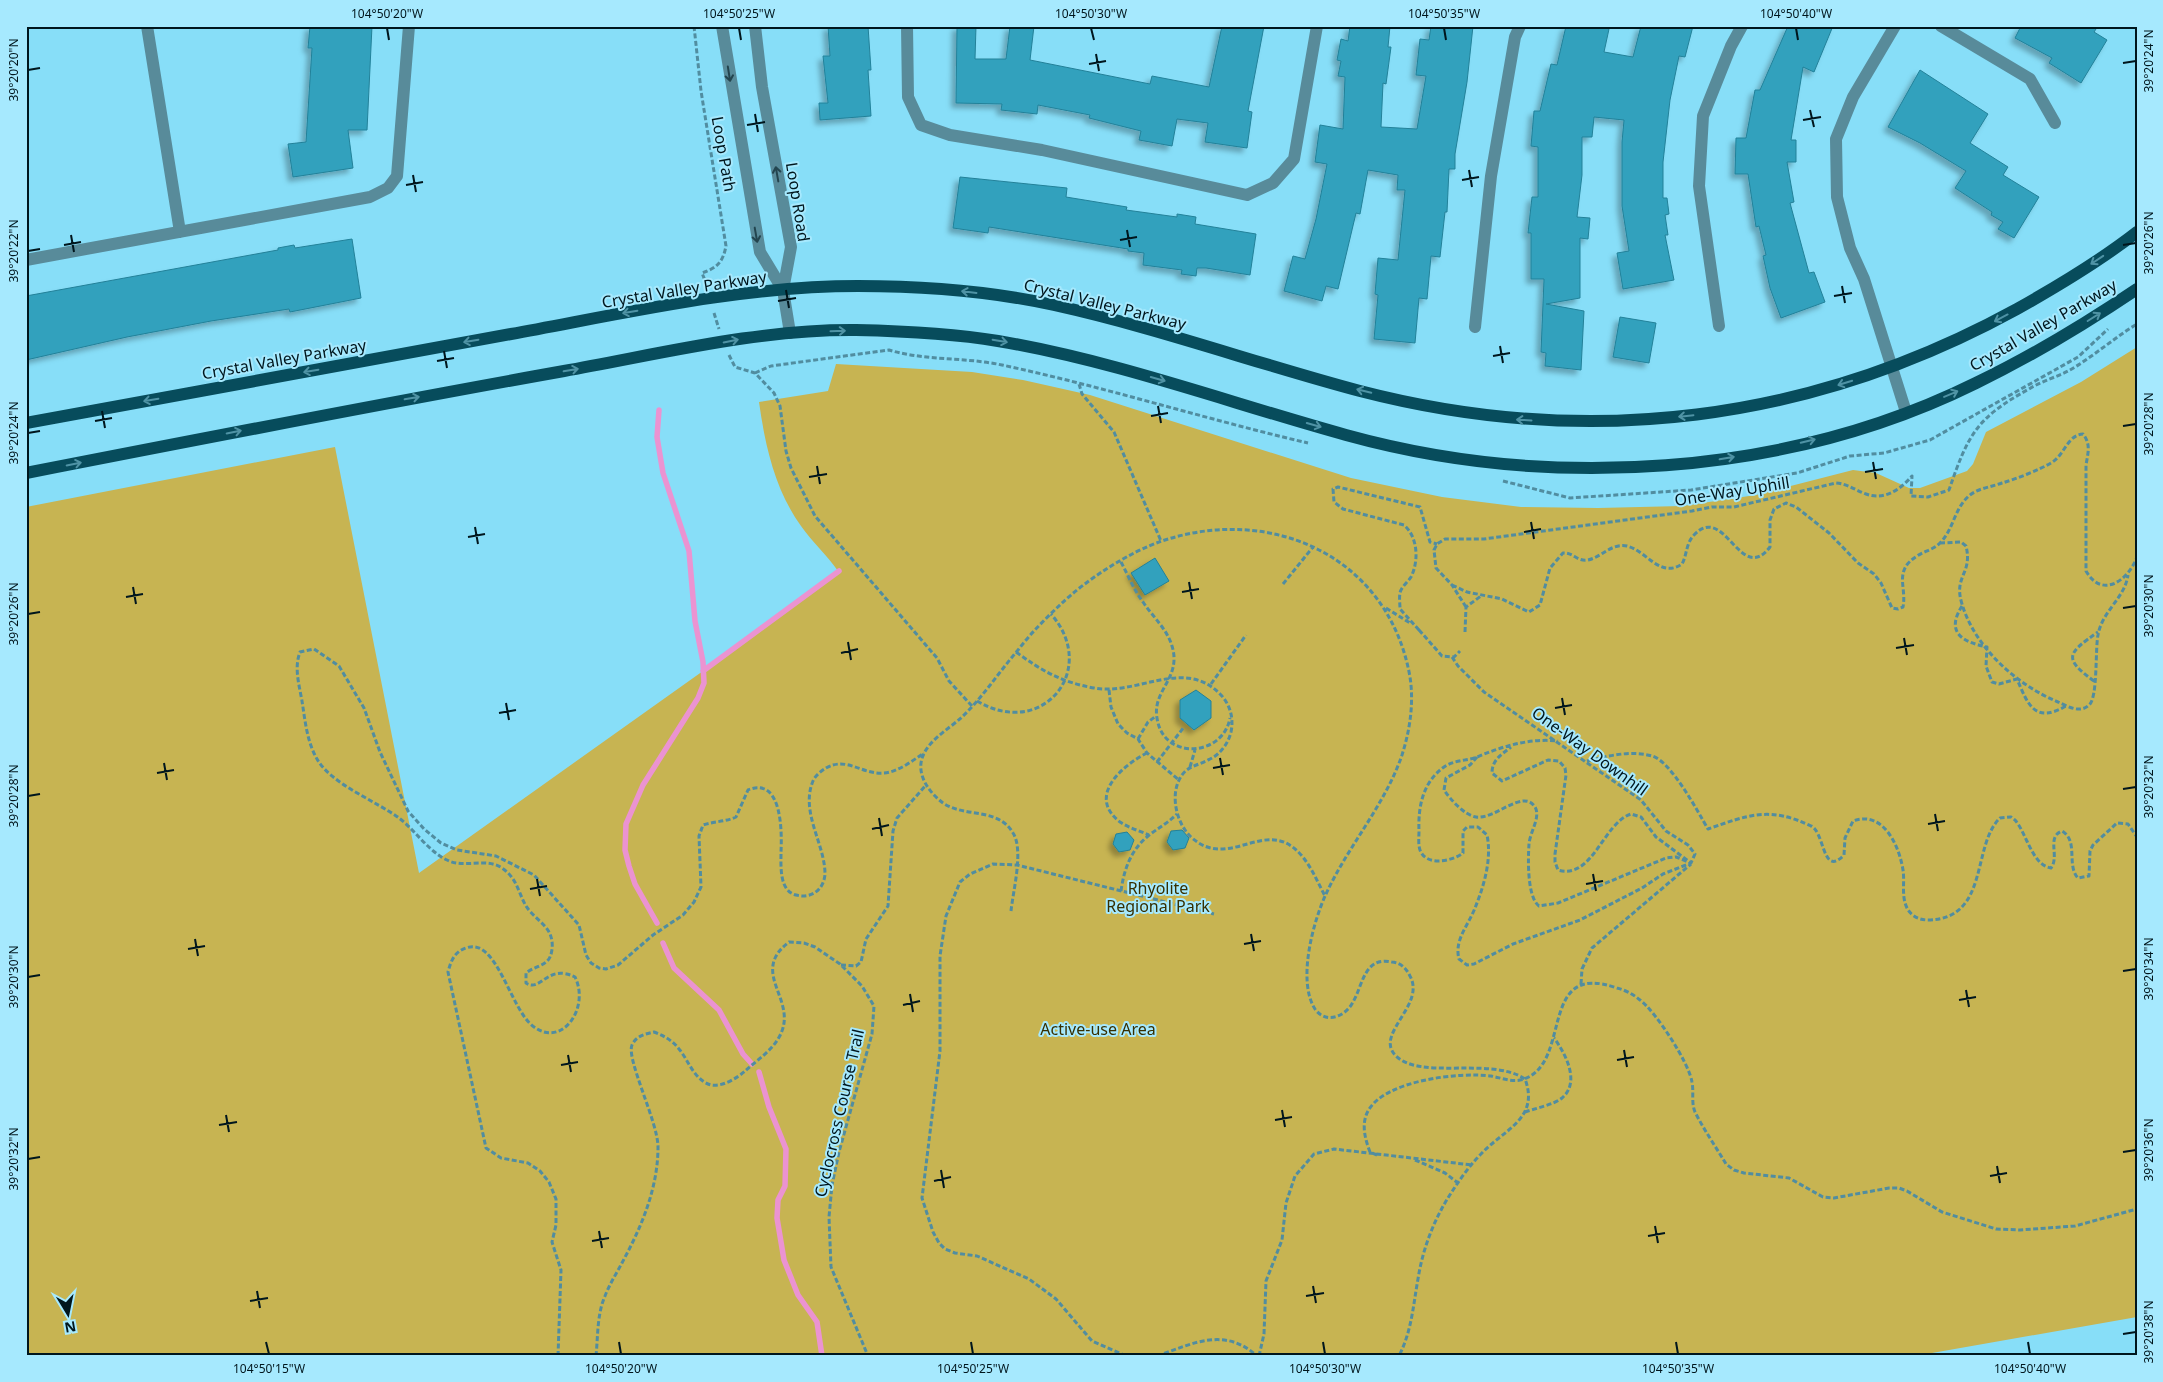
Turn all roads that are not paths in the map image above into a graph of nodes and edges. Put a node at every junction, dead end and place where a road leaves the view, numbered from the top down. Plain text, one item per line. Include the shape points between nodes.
1 (147, 26) edge
2 (409, 26) edge
3 (722, 26) edge
4 (755, 26) edge
5 (907, 26) edge
6 (1317, 26) edge
7 (1520, 26) edge
8 (1742, 26) edge
9 (1895, 26) edge
10 (1941, 26) edge
11 (2055, 123) dead end
12 (180, 232) junction
13 (2137, 232) edge
14 (26, 260) edge
15 (2137, 289) edge
16 (782, 290) junction
17 (1719, 326) dead end
18 (1475, 327) dead end
19 (790, 333) junction
20 (1891, 368) junction
21 (1906, 412) junction
22 (26, 423) edge
23 (26, 473) edge

1 - 12 street
2 - 12 street via 397,176 388,188 370,198
3 -> 16 street via 760,252
16 -> 4 street, Loop Road via 791,247 762,87
5 - 6 street via 908,97 921,124 950,136 1042,150 1247,195 1273,183 1294,159
7 - 18 street via 1491,176
8 - 17 street via 1703,116 1699,186
9 - 20 street via 1853,97 1836,139 1838,197 1850,248 1864,279
10 - 11 street via 2030,79
12 - 14 street
13 -> 20 main road, Crystal Valley Parkway via 2036,299 1953,343
21 -> 15 main road, Crystal Valley Parkway via 1973,385 2019,361
16 - 19 street
20 -> 16 main road, Crystal Valley Parkway via 1789,398 1708,414 1614,421 1512,419 1461,413 1362,391 1103,318 1009,297 905,286
16 -> 22 main road, Crystal Valley Parkway via 710,298
19 -> 21 main road, Crystal Valley Parkway via 852,330 945,334 1034,347 1118,368 1350,436 1454,459 1508,466 1615,468 1715,460 1831,436
23 -> 19 main road, Crystal Valley Parkway via 364,407 758,336
20 - 21 street

